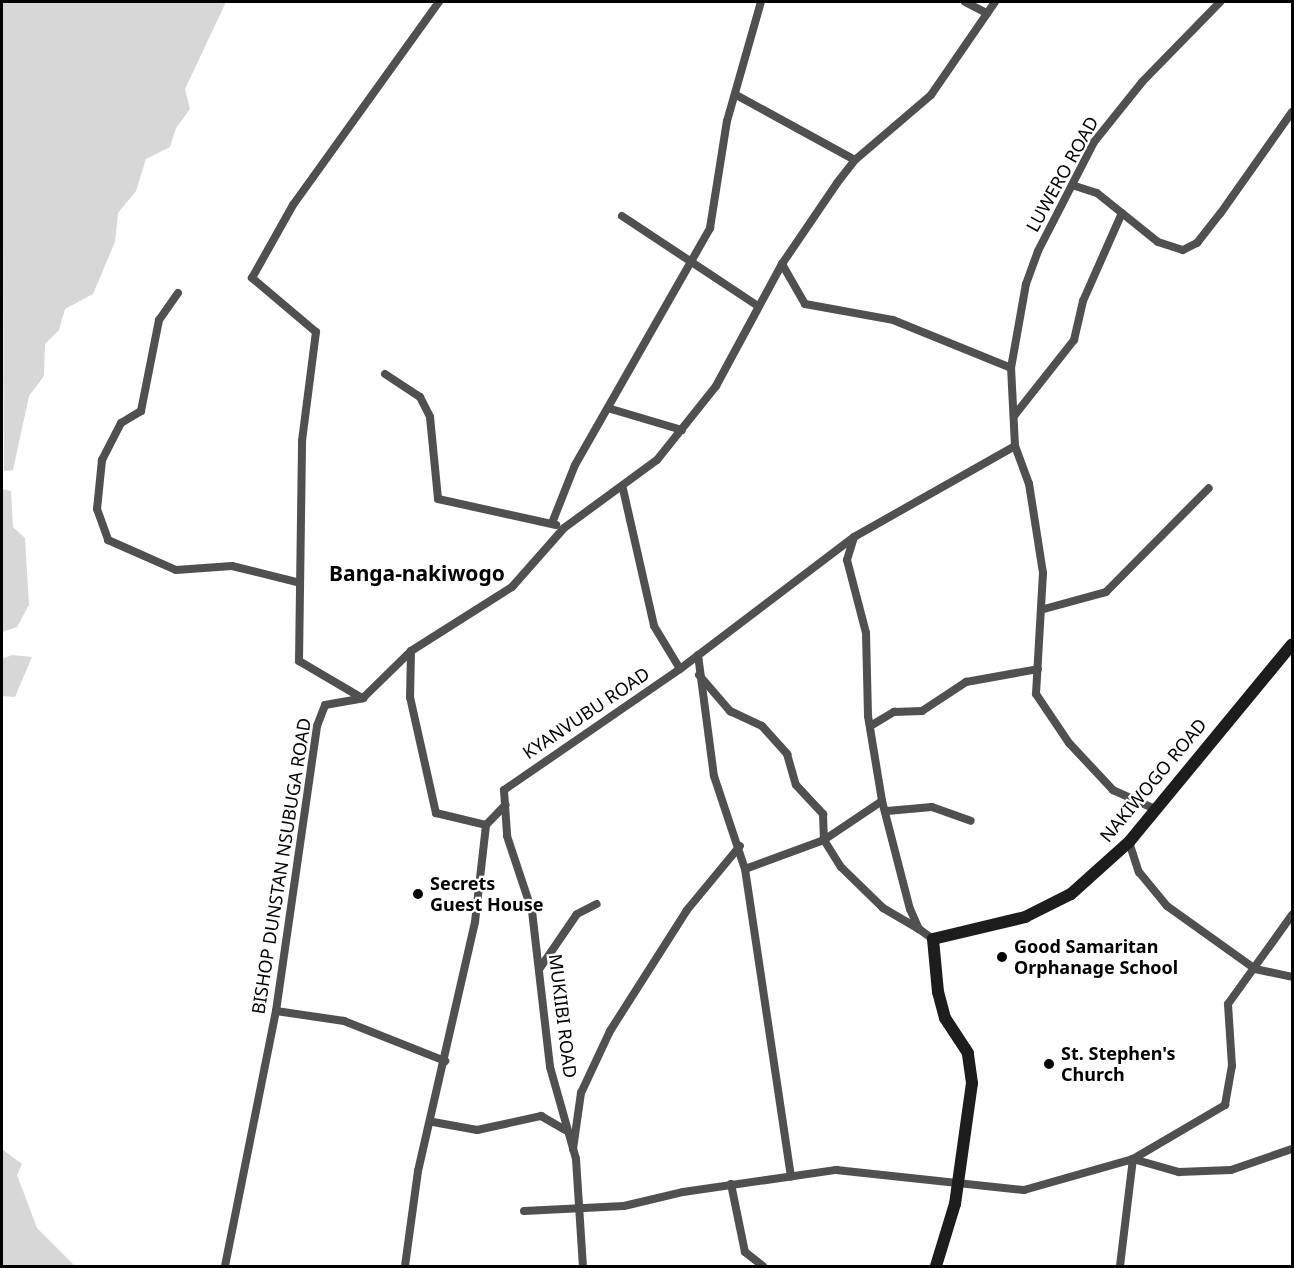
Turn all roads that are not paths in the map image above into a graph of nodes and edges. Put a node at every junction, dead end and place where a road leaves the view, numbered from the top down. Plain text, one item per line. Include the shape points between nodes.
1 (439, 2) edge
2 (761, 2) edge
3 (966, 2) edge
4 (995, 2) edge
5 (1220, 2) edge
6 (987, 13) junction
7 (738, 96) junction
8 (1293, 112) edge
9 (855, 160) junction
10 (1072, 185) junction
11 (1122, 213) junction
12 (622, 216) dead end
13 (782, 264) junction
14 (690, 266) junction
15 (178, 293) dead end
16 (758, 306) junction
17 (1011, 368) junction
18 (385, 374) dead end
19 (611, 408) junction
20 (1014, 416) junction
21 (682, 430) junction
22 (1015, 446) junction
23 (1209, 488) dead end
24 (623, 489) junction
25 (552, 523) junction
26 (564, 528) junction
27 (854, 537) junction
28 (296, 582) junction
29 (1044, 609) junction
30 (1293, 644) edge
31 (411, 651) junction
32 (698, 655) junction
33 (680, 669) junction
34 (1038, 669) junction
35 (699, 675) junction
36 (363, 698) junction
37 (872, 725) junction
38 (882, 801) junction
39 (505, 805) junction
40 (1155, 809) junction
41 (887, 812) junction
42 (971, 821) dead end
43 (486, 825) junction
44 (824, 840) junction
45 (1129, 842) junction
46 (740, 846) junction
47 (745, 869) junction
48 (597, 904) dead end
49 (1293, 915) edge
50 (919, 929) junction
51 (933, 939) junction
52 (540, 968) junction
53 (1254, 969) junction
54 (1293, 977) edge
55 (276, 1011) junction
56 (445, 1061) junction
57 (433, 1122) junction
58 (565, 1130) junction
59 (573, 1149) junction
60 (1293, 1149) edge
61 (1133, 1159) junction
62 (791, 1177) junction
63 (958, 1181) junction
64 (731, 1184) junction
65 (575, 1206) junction
66 (524, 1211) dead end
67 (225, 1266) edge
68 (405, 1266) edge
69 (584, 1266) edge
70 (763, 1266) edge
71 (936, 1266) edge
72 (1120, 1266) edge

1 - 28 street via 293,205 252,278 315,333 302,441
2 - 7 street
3 - 6 street
4 - 6 street
5 - 10 street, LUWERO ROAD via 1120,107
6 - 9 street via 931,95
7 - 9 street
7 - 14 street via 722,147 710,228
8 - 11 street via 1197,243 1183,250 1158,242
9 - 13 street
10 - 11 street via 1097,193
10 - 17 street, LUWERO ROAD via 1026,284
11 - 20 street via 1083,301 1074,340
12 - 14 street
13 - 16 street
13 - 17 street via 805,304 893,320
14 - 16 street
14 - 19 street
15 - 28 street via 159,320 141,411 121,423 102,460 97,509 108,540 176,570 232,566
16 - 21 street via 716,386
17 - 20 street, LUWERO ROAD
18 - 25 street via 420,397 430,417 438,499
19 - 21 street
19 - 25 street via 575,465
20 - 22 street, LUWERO ROAD
21 - 24 street
22 - 27 street, KYANVUBU ROAD
22 - 29 street, LUWERO ROAD via 1036,522
23 - 29 street via 1106,592
24 - 26 street
24 - 33 street via 654,626
25 - 26 street
26 - 31 street via 512,588
27 - 32 street, KYANVUBU ROAD
27 - 37 street via 847,560 866,633
28 - 36 street via 299,660
29 - 34 street, LUWERO ROAD
30 - 40 street, NAKIWOGO ROAD
31 - 36 street
31 - 43 street via 410,697 436,813
32 - 33 street, KYANVUBU ROAD
32 - 35 street
33 - 39 street, KYANVUBU ROAD via 516,779 504,790
34 - 37 street via 966,682 922,711 894,712
34 - 40 street, LUWERO ROAD via 1036,694 1069,743 1113,790
35 - 44 street via 730,711 759,724 787,754 796,785 820,807
35 - 46 street via 714,776
36 - 55 street, BISHOP DUNSTAN NSUBUGA ROAD via 325,705 320,715
37 - 38 street
38 - 41 street
38 - 44 street
39 - 43 street, KYANVUBU ROAD
39 - 52 street, MUKIIBI ROAD via 507,836 532,911
40 - 45 street, NAKIWOGO ROAD
41 - 42 street via 932,807
41 - 50 street
43 - 56 street via 475,922
44 - 47 street
44 - 50 street via 841,867 882,908
45 - 51 street, NAKIWOGO ROAD via 1071,894 1039,912
45 - 53 street via 1139,872 1167,906
46 - 47 street
46 - 59 street via 687,910 610,1031 581,1093
47 - 62 street
48 - 52 street via 577,914
49 - 53 street
50 - 51 street
51 - 63 street via 938,992 945,1018 968,1053 972,1083
52 - 58 street, MUKIIBI ROAD via 550,1067
53 - 54 street
53 - 61 street via 1228,1004 1232,1066 1225,1106
55 - 56 street via 344,1021
55 - 67 street, BISHOP DUNSTAN NSUBUGA ROAD
56 - 57 street
57 - 58 street via 477,1130 541,1116
57 - 68 street via 418,1171
58 - 59 street, MUKIIBI ROAD
59 - 65 street, MUKIIBI ROAD
60 - 61 street via 1231,1170 1179,1172
61 - 63 street via 1024,1190
61 - 72 street
62 - 63 street via 836,1170
62 - 64 street
63 - 71 street
64 - 65 street via 624,1206
64 - 70 street via 745,1252
65 - 66 street
65 - 69 street, MUKIIBI ROAD

